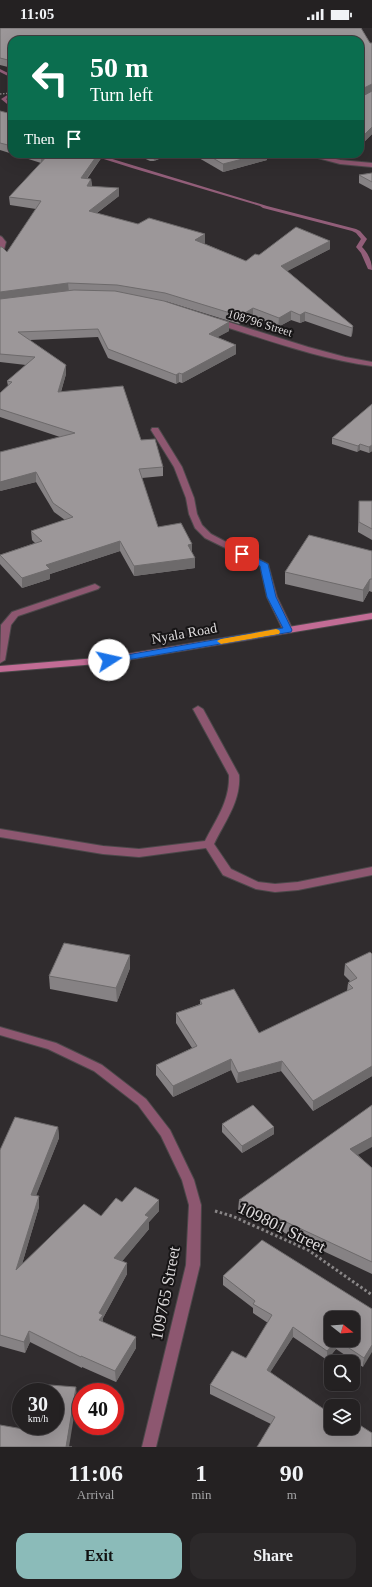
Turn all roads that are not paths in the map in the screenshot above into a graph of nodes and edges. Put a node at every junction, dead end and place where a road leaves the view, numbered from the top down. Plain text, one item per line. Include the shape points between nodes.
1 (323, 158) edge
2 (372, 165) edge
3 (0, 238) edge
4 (0, 253) edge
5 (211, 319) edge
6 (372, 364) edge
7 (154, 430) dead end
8 (95, 587) dead end
9 (372, 616) edge
10 (288, 630) junction
11 (0, 660) edge
12 (0, 669) edge
13 (198, 709) dead end
14 (0, 833) edge
15 (209, 844) junction
16 (372, 871) edge
17 (0, 1031) edge
18 (149, 1447) edge

1 - 2 street
3 - 4 street via 3,242
5 - 6 street, 108796 Street via 262,337
7 - 10 street via 178,467 198,526 208,536 264,564 272,597
8 - 11 street via 15,614 6,625
9 - 10 street, Nyala Road
10 - 12 street, Nyala Road via 109,660
13 - 15 street via 234,775 236,786 228,808
14 - 15 street via 103,850 139,853
15 - 16 street via 227,872 262,886 298,886
17 - 18 street, 109765 Street via 52,1046 98,1068 142,1102 166,1133 188,1180 195,1204 193,1265

